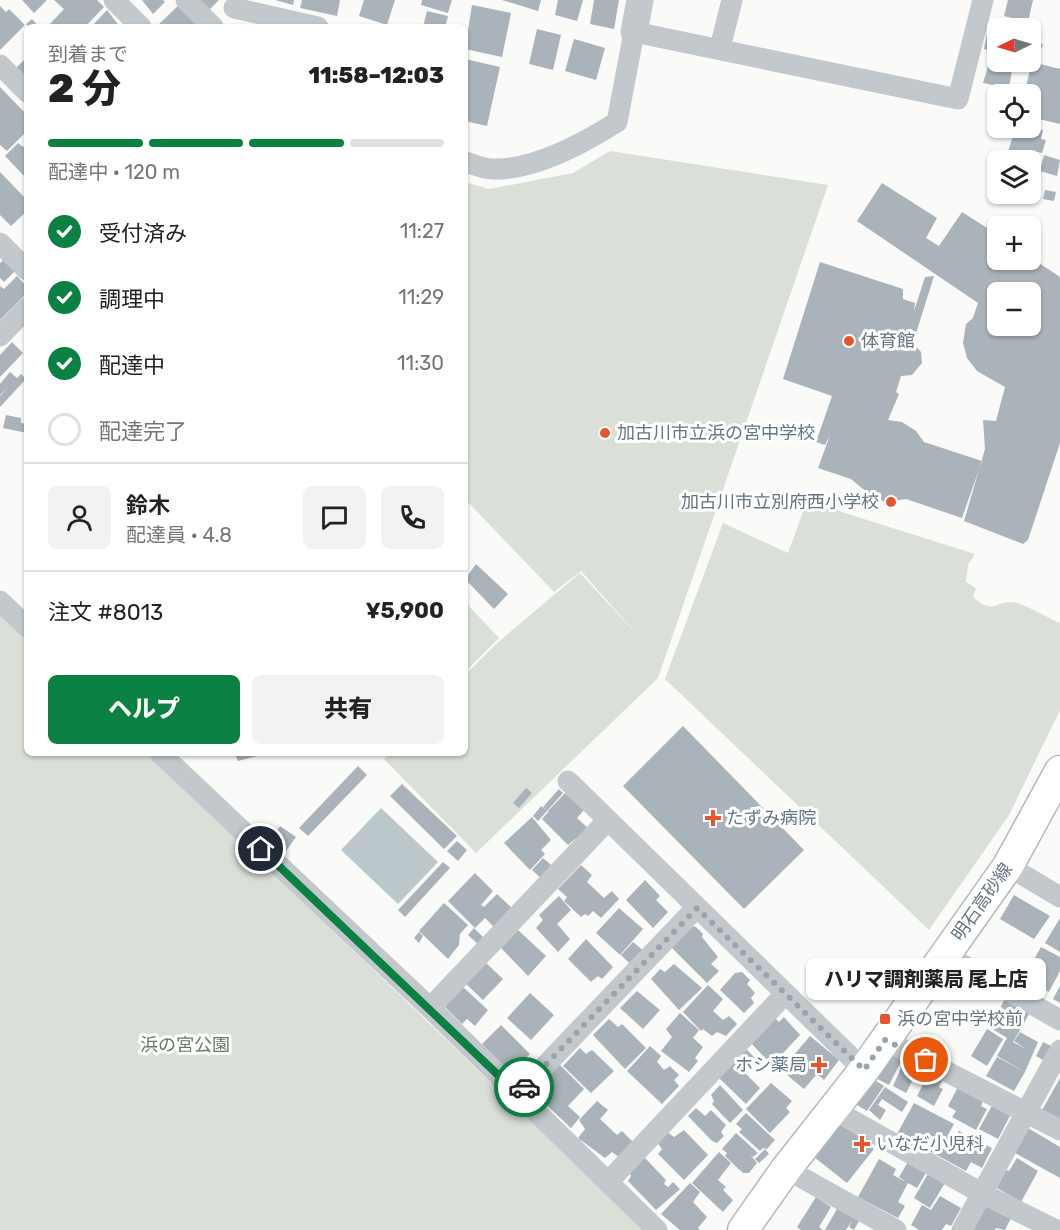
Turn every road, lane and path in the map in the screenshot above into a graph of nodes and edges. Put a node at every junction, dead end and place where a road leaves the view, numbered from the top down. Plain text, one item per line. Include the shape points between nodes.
1 (114, 0) edge
2 (186, 0) edge
3 (640, 0) edge
4 (732, 0) edge
5 (983, 0) edge
6 (236, 4) edge
7 (138, 24) edge
8 (210, 24) edge
9 (223, 24) edge
10 (307, 24) edge
11 (634, 32) junction
12 (720, 48) junction
13 (0, 65) edge
14 (24, 89) edge
15 (468, 163) edge
16 (0, 243) edge
17 (24, 267) edge
18 (24, 311) edge
19 (0, 336) edge
20 (0, 601) edge
21 (24, 624) edge
22 (163, 756) edge
23 (1059, 777) edge
24 (568, 782) dead end
25 (608, 820) junction
26 (1008, 866) junction
27 (1060, 897) edge
28 (697, 908) junction
29 (945, 955) junction
30 (785, 993) junction
31 (430, 1008) junction
32 (1060, 1020) edge
33 (885, 1040) junction
34 (1060, 1050) edge
35 (864, 1070) junction
36 (518, 1094) junction
37 (832, 1109) junction
38 (1027, 1112) junction
39 (1060, 1130) edge
40 (786, 1169) junction
41 (608, 1182) junction
42 (984, 1194) junction
43 (657, 1230) edge
44 (743, 1230) edge
45 (896, 1230) edge
46 (962, 1230) edge
47 (1056, 1230) edge

1 - 7 street
2 - 8 street
3 - 11 street
4 - 12 street
5 - 12 street via 958,99
6 - 9 street
6 - 10 street
11 - 12 street
11 - 15 street via 616,122 585,142 526,164 492,169
13 - 14 street
16 - 17 street
18 - 19 street
20 - 21 street
22 - 31 street
23 - 26 main road, 明石高砂線
24 - 25 street
25 - 28 street
25 - 31 street
26 - 27 street
26 - 29 main road, 明石高砂線
28 - 30 street
28 - 36 street
29 - 32 street
29 - 33 main road, 明石高砂線
30 - 35 street
30 - 41 street
31 - 36 street
33 - 35 main road, 明石高砂線
33 - 38 street
34 - 38 street
35 - 37 main road, 明石高砂線
36 - 41 street
37 - 40 main road, 明石高砂線
37 - 42 street
38 - 39 street
38 - 42 street
40 - 44 main road, 明石高砂線
40 - 45 street
41 - 43 street
42 - 46 street
42 - 47 street

